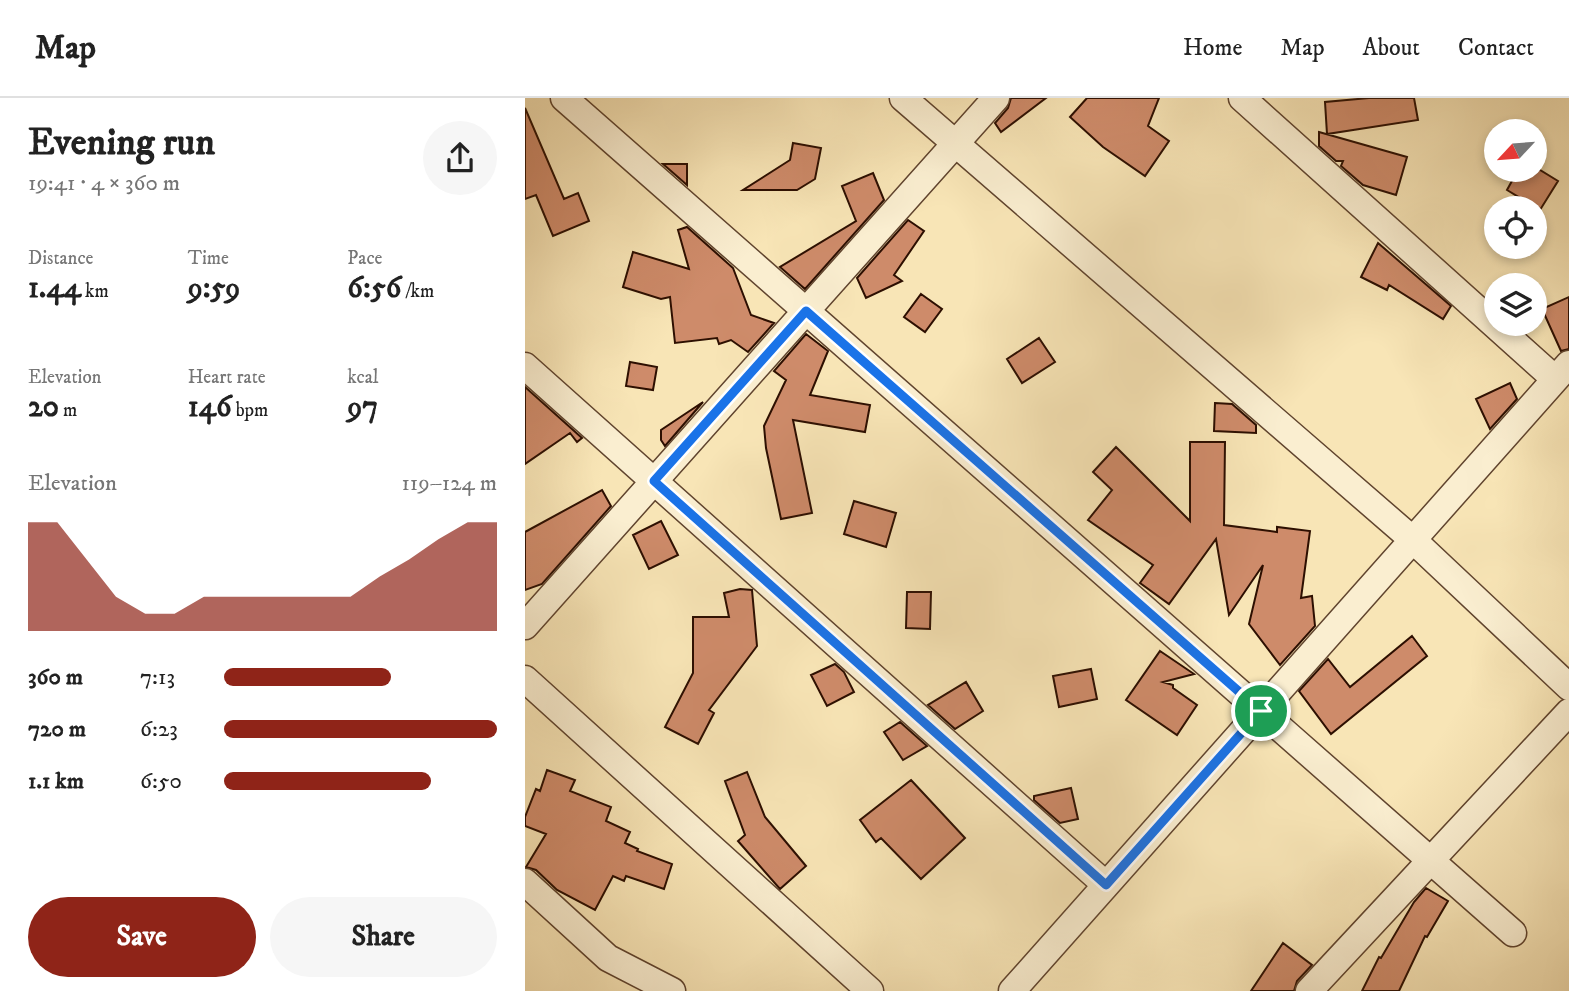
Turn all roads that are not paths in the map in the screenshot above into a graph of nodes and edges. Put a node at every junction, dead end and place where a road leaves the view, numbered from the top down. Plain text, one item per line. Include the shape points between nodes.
1 (564, 98) edge
2 (903, 98) edge
3 (996, 98) edge
4 (1242, 98) edge
5 (955, 145) junction
6 (806, 311) junction
7 (525, 366) edge
8 (1562, 372) edge
9 (654, 481) junction
10 (1413, 540) junction
11 (525, 626) edge
12 (525, 679) edge
13 (1569, 687) edge
14 (1261, 711) junction
15 (1569, 712) edge
16 (1430, 860) junction
17 (525, 883) edge
18 (1106, 885) junction
19 (1513, 933) dead end
20 (672, 991) edge
21 (870, 991) edge
22 (1012, 991) edge
23 (1309, 991) edge

1 - 6 street
2 - 5 street
3 - 5 street
4 - 8 street
5 - 6 street
5 - 10 street
6 - 9 street
6 - 14 street
7 - 9 street
8 - 10 street
9 - 11 street
9 - 18 street
10 - 13 street
10 - 14 street
12 - 21 street
14 - 16 street
14 - 18 street
15 - 16 street
16 - 19 street
16 - 23 street
17 - 20 street via 608,958
18 - 22 street

